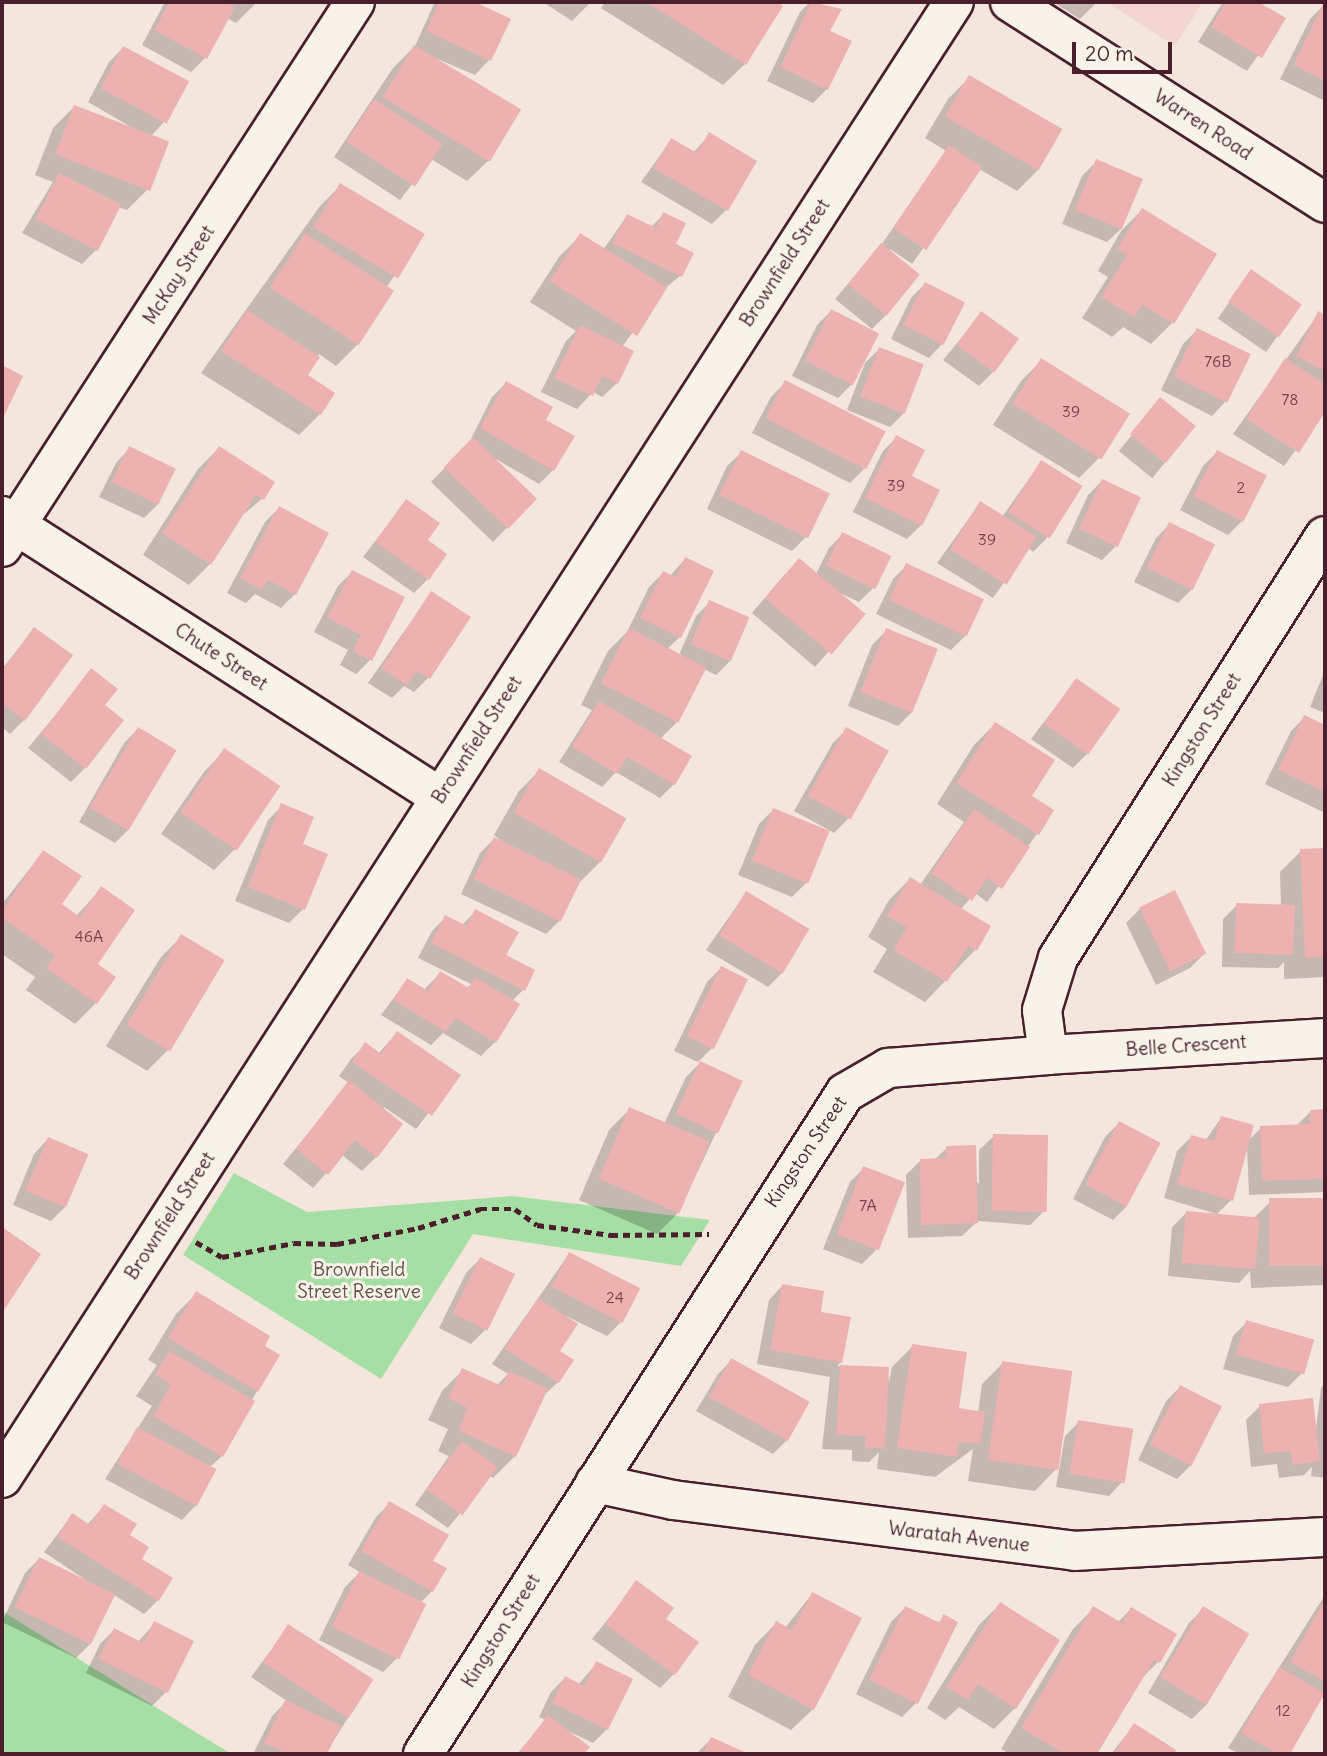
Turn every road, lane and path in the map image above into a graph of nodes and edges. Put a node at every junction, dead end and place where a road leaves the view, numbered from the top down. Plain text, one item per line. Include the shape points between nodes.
1 (355, 2) edge
2 (954, 2) edge
3 (1010, 2) edge
4 (1325, 203) edge
5 (7, 530) edge
6 (1325, 536) edge
7 (440, 797) junction
8 (1325, 1038) edge
9 (1048, 1055) junction
10 (166, 1223) junction
11 (709, 1234) dead end
12 (2, 1478) edge
13 (595, 1482) junction
14 (1325, 1537) edge
15 (423, 1754) edge

1 - 5 street, McKay Street
2 - 7 street, Brownfield Street
3 - 4 street, Warren Road
5 - 7 street, Chute Street
6 - 9 street, Kingston Street via 1058,958 1042,1010
7 - 10 street, Brownfield Street
8 - 9 street, Belle Crescent
9 - 13 street, Kingston Street via 888,1068 845,1093
10 - 11 path via 222,1257 294,1243 337,1244 418,1228 480,1209 515,1209 537,1225 611,1235
10 - 12 street, Brownfield Street
13 - 14 street, Waratah Avenue via 673,1500 1075,1551
13 - 15 street, Kingston Street

